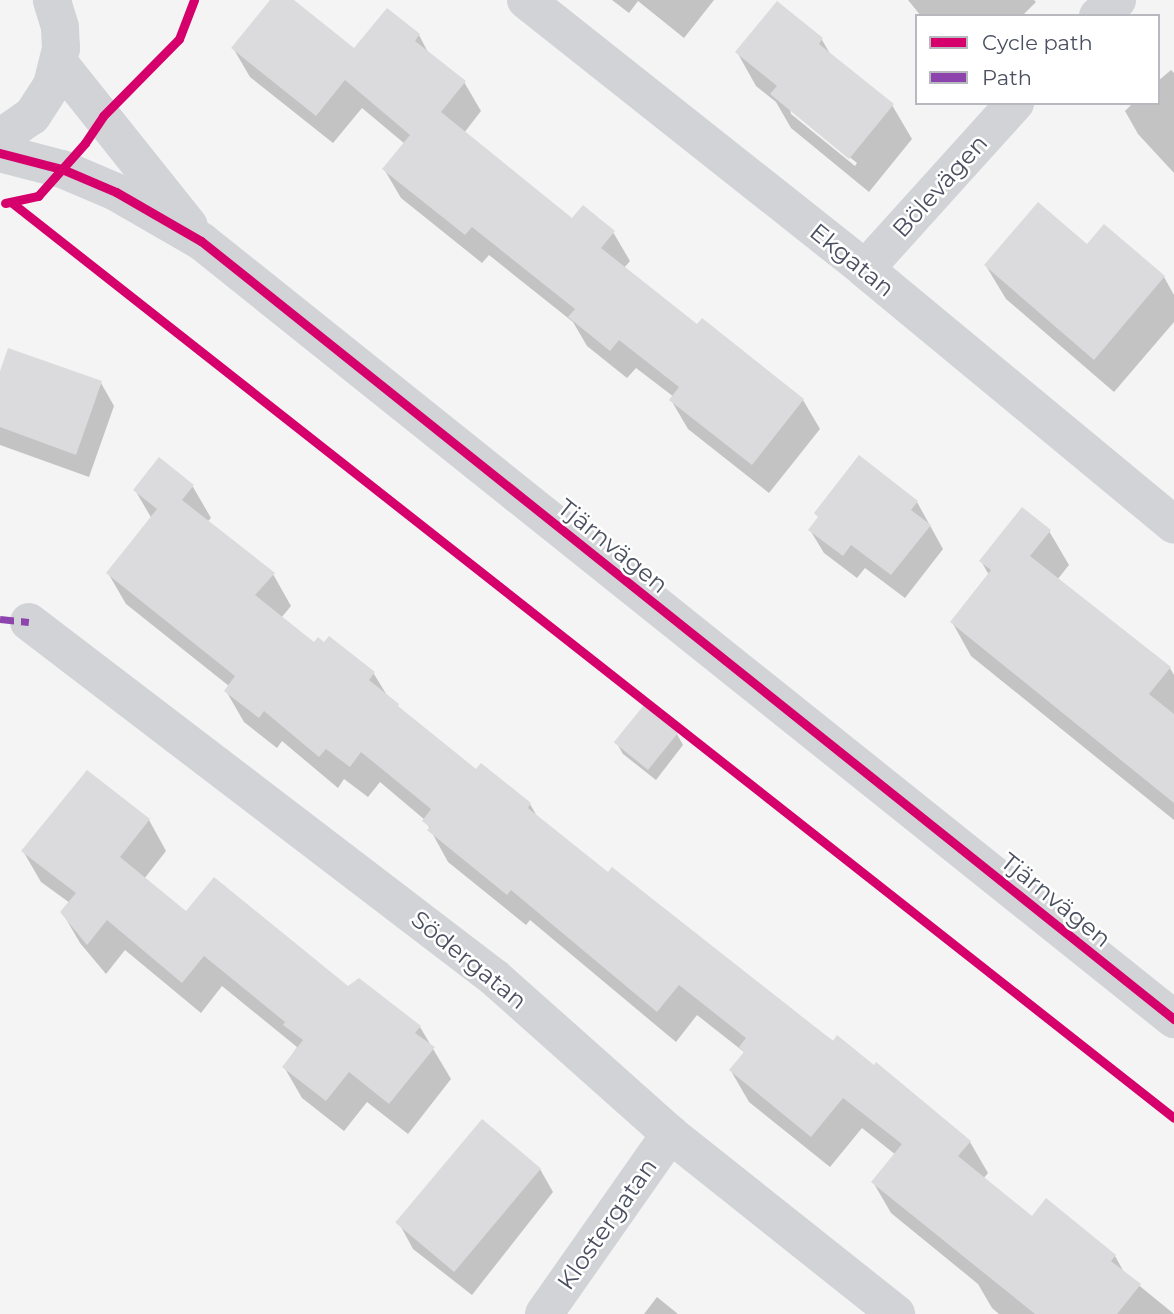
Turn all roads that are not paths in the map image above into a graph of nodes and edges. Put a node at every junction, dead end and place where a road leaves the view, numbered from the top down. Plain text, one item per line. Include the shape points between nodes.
1 (52, 0) edge
2 (526, 0) edge
3 (1116, 0) edge
4 (1100, 14) edge
5 (59, 64) junction
6 (1013, 105) edge
7 (0, 138) edge
8 (0, 153) edge
9 (201, 241) junction
10 (865, 269) junction
11 (1174, 525) edge
12 (30, 622) dead end
13 (1174, 1019) edge
14 (670, 1135) junction
15 (544, 1314) edge
16 (895, 1314) edge

1 - 5 street via 60,27
2 - 10 street, Ekgatan
3 - 4 street
5 - 7 street via 37,109
5 - 9 street, Tjärnvägen
6 - 10 street, Bölevägen
8 - 9 street, Tjärnvägen via 62,169 116,192
9 - 13 street, Tjärnvägen
10 - 11 street, Ekgatan
12 - 14 street, Södergatan via 495,978
14 - 15 street, Klostergatan
14 - 16 street, Södergatan

